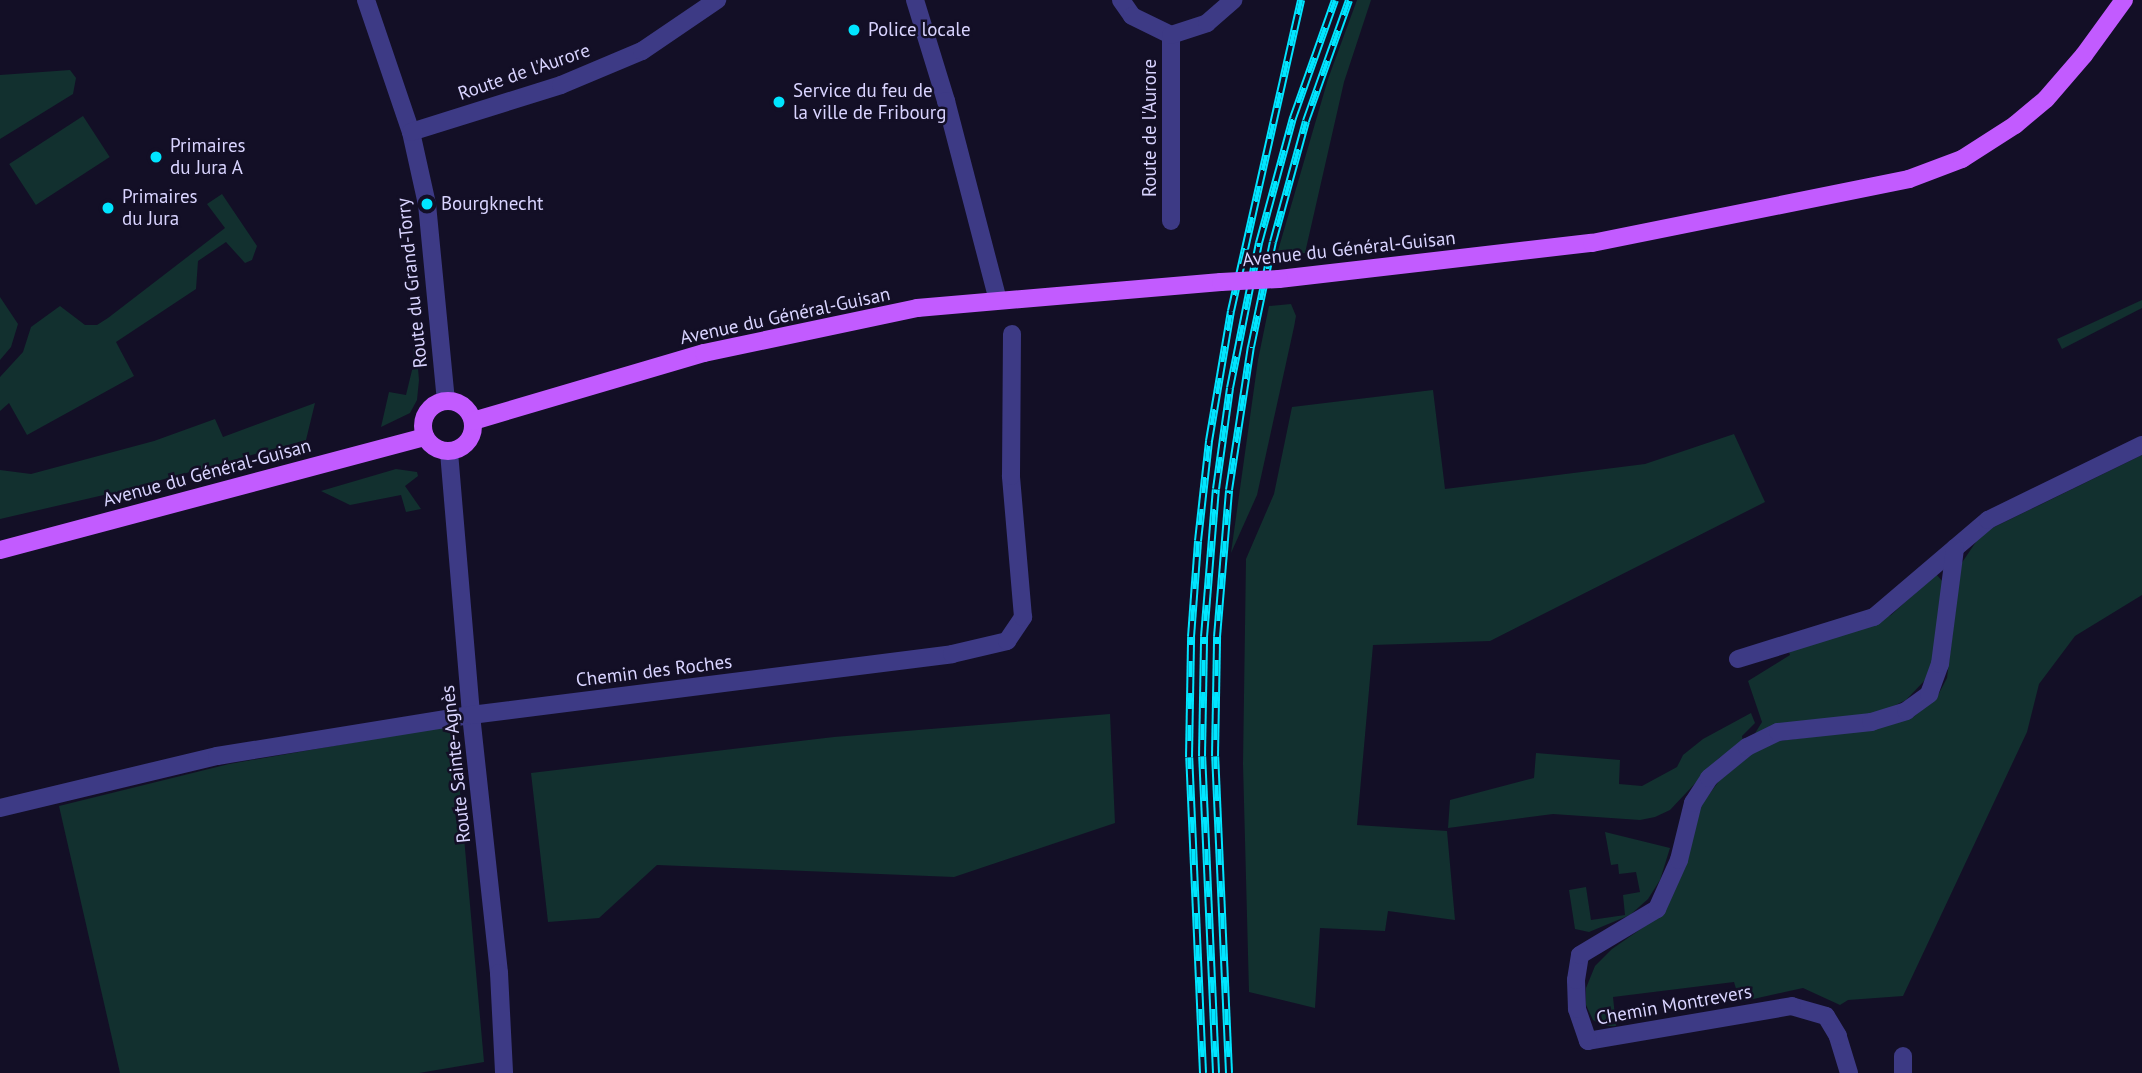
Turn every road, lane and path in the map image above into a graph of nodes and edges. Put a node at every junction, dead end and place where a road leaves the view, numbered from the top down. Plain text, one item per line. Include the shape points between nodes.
1 (366, 0) edge
2 (717, 0) edge
3 (915, 0) edge
4 (1121, 0) edge
5 (1233, 0) edge
6 (2124, 0) edge
7 (1171, 35) junction
8 (411, 132) junction
9 (1171, 220) dead end
10 (998, 300) junction
11 (1012, 334) dead end
12 (446, 401) junction
13 (473, 421) junction
14 (425, 437) junction
15 (2142, 445) edge
16 (449, 452) junction
17 (1955, 548) junction
18 (0, 550) edge
19 (1738, 659) dead end
20 (471, 715) junction
21 (0, 808) edge
22 (504, 1073) edge
23 (1849, 1073) edge

1 - 8 street, Route du Grand-Torry
2 - 8 street, Route de l'Aurore via 642,51 573,80
3 - 10 street
4 - 7 street, Route de l'Aurore via 1132,16
5 - 7 street, Route de l'Aurore via 1207,23
6 - 10 main road, Avenue du Général-Guisan, bridge via 2054,90 2015,125 1962,159 1909,178 1592,243 1279,279
7 - 9 street, Route de l'Aurore
8 - 12 street, Route du Grand-Torry via 427,204
10 - 13 main road, Avenue du Général-Guisan via 917,308 704,353
11 - 20 street, Chemin des Roches via 1012,476 1023,617 1007,641 952,654
12 - 13 main road via 466,409
12 - 14 main road via 430,408
13 - 16 main road via 466,444
14 - 16 main road via 439,450
14 - 18 main road, Avenue du Général-Guisan
15 - 17 street via 1987,520
16 - 20 street, Route Sainte-Agnès
17 - 19 street via 1874,617
17 - 23 street, Chemin Montrevers via 1940,664 1928,694 1906,711 1871,722 1778,733 1747,747 1709,778 1693,803 1679,860 1657,909 1580,956 1577,1009 1588,1041 1792,1006 1826,1016 1838,1036
20 - 21 street, Chemin des Roches via 217,756
20 - 22 street, Route Sainte-Agnès via 499,973

